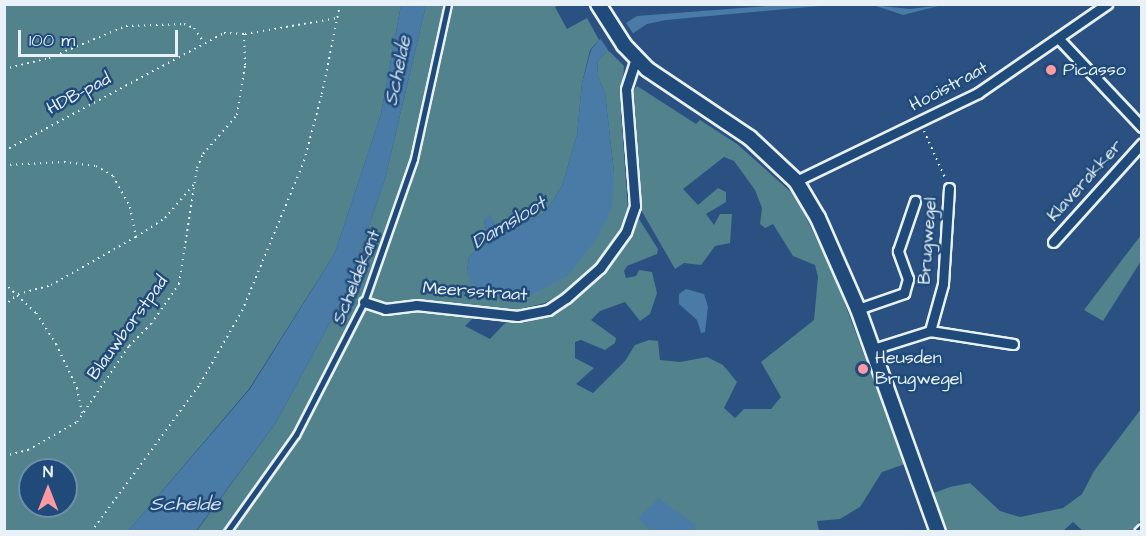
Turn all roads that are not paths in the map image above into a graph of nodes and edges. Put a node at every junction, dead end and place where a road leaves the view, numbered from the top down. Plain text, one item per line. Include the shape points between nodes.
1 (448, 4) edge
2 (598, 4) edge
3 (1107, 4) edge
4 (1059, 39) junction
5 (636, 59) junction
6 (1142, 128) edge
7 (1142, 143) edge
8 (796, 181) junction
9 (949, 188) road end
10 (915, 201) dead end
11 (1053, 242) dead end
12 (364, 302) junction
13 (858, 309) junction
14 (930, 331) junction
15 (1012, 344) dead end
16 (873, 349) junction
17 (227, 531) edge
18 (938, 531) edge

1 - 12 lane, Scheldekant via 414,159
2 - 5 main road
3 - 4 street, Hooistraat
4 - 6 street, Klaverakker
4 - 8 street, Hooistraat via 978,93
5 - 8 main road via 750,138
5 - 12 street, Meersstraat via 626,89 635,206 626,232 600,268 548,310 517,316 416,305 385,309
7 - 11 street, Klaverakker
8 - 13 main road via 826,236
9 - 14 street, Brugwegel via 943,284
10 - 13 street via 898,251 908,279 904,293
12 - 17 lane, Scheldekant via 296,435
13 - 16 main road
14 - 15 street
14 - 16 street
16 - 18 main road

